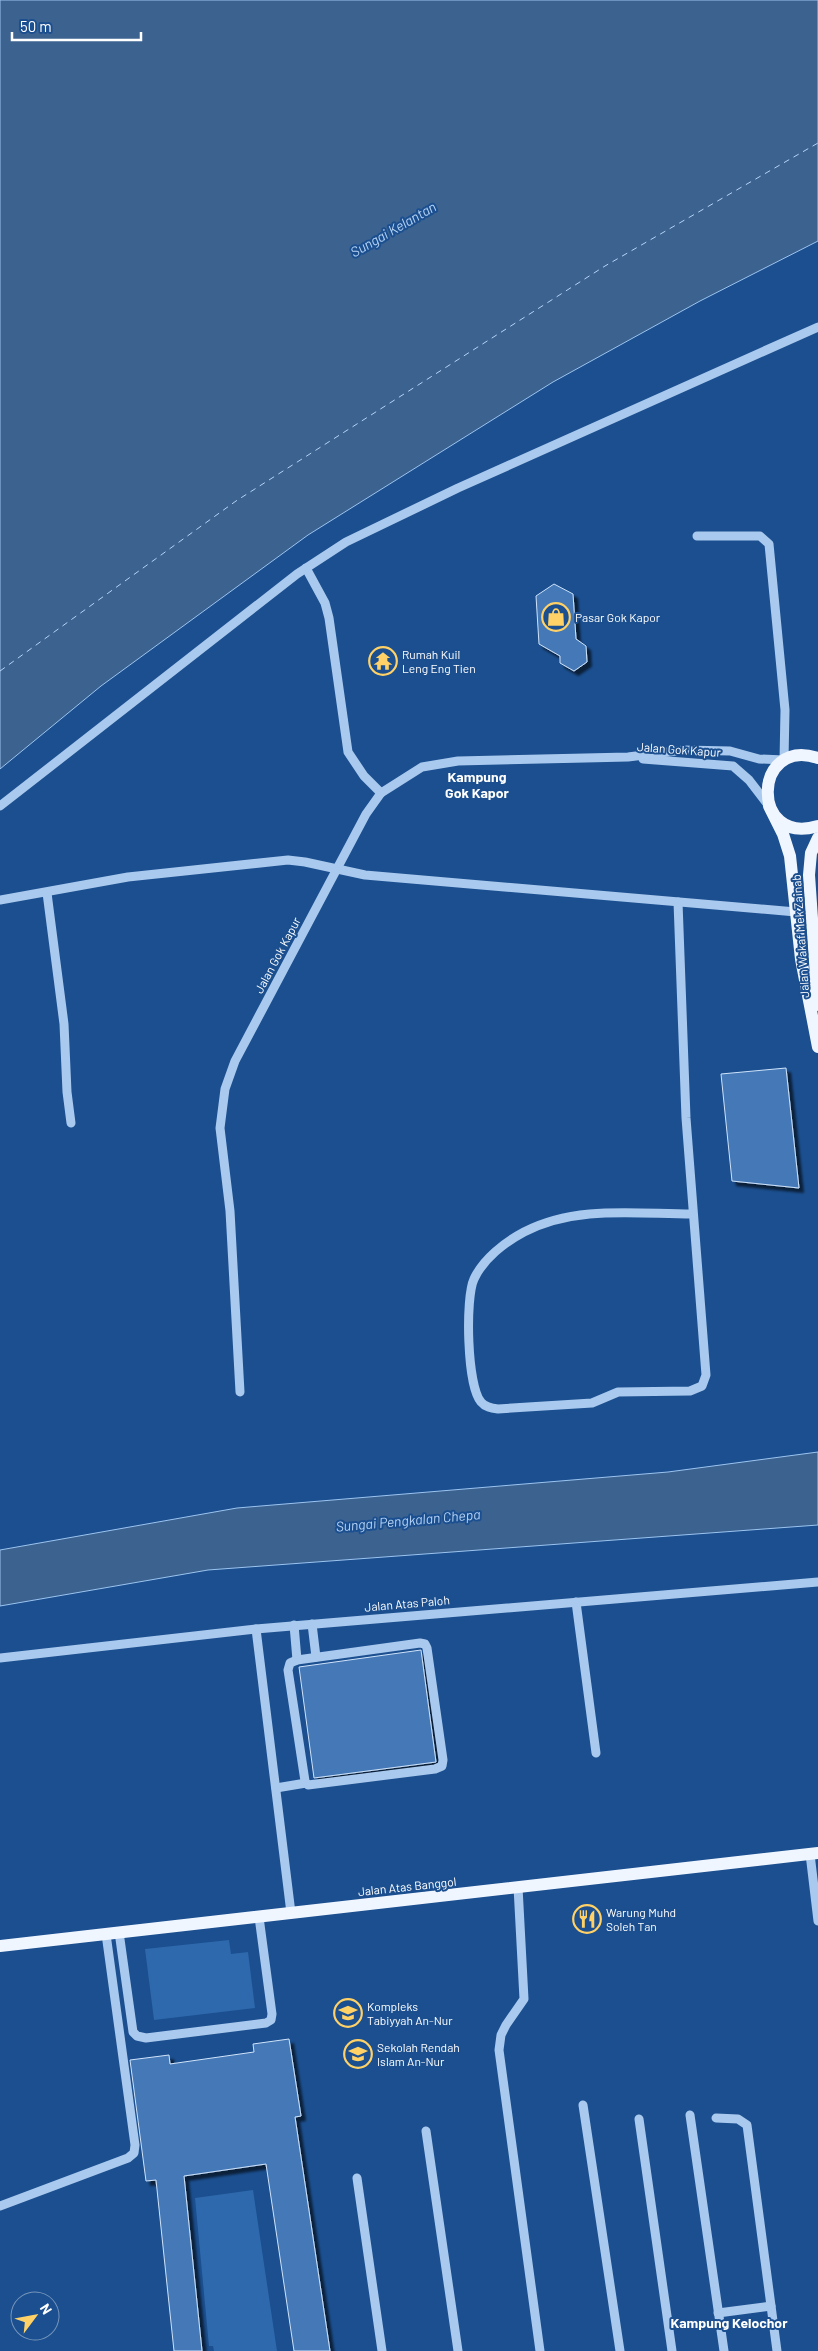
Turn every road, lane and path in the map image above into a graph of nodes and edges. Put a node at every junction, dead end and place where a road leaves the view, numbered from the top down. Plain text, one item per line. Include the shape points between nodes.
1 (818, 327) edge
2 (697, 536) dead end
3 (306, 568) junction
4 (628, 757) junction
5 (818, 758) edge
6 (784, 760) junction
7 (381, 793) junction
8 (0, 806) edge
9 (769, 806) junction
10 (818, 826) edge
11 (818, 838) edge
12 (336, 870) junction
13 (47, 893) junction
14 (0, 900) edge
15 (678, 902) junction
16 (796, 912) junction
17 (818, 1005) edge
18 (818, 1047) edge
19 (71, 1124) dead end
20 (692, 1214) junction
21 (240, 1392) dead end
22 (818, 1582) edge
23 (576, 1602) junction
24 (312, 1624) junction
25 (294, 1625) junction
26 (256, 1628) junction
27 (316, 1657) junction
28 (0, 1658) edge
29 (298, 1660) junction
30 (596, 1753) dead end
31 (306, 1783) junction
32 (276, 1788) junction
33 (814, 1854) edge
34 (518, 1887) junction
35 (292, 1913) junction
36 (259, 1916) junction
37 (818, 1921) edge
38 (119, 1932) junction
39 (106, 1934) junction
40 (0, 1946) edge
41 (583, 2105) dead end
42 (690, 2115) dead end
43 (716, 2118) dead end
44 (638, 2119) dead end
45 (426, 2131) dead end
46 (357, 2178) dead end
47 (0, 2206) edge
48 (772, 2306) junction
49 (718, 2313) junction
50 (382, 2351) edge
51 (458, 2351) edge
52 (540, 2351) edge
53 (620, 2351) edge
54 (672, 2351) edge
55 (724, 2351) edge
56 (777, 2351) edge

1 - 3 street via 458,488 346,542
2 - 6 street via 760,536 769,544 785,710
3 - 7 street via 329,618 348,752 364,776
3 - 8 street
4 - 6 street, Jalan Gok Kapur via 684,750 730,751 759,759
4 - 7 street, Jalan Gok Kapur via 458,761 422,767
4 - 9 street, Jalan Gok Kapur via 733,766 749,780
5 - 6 main road via 800,755
6 - 9 main road via 770,775 767,785
7 - 12 street, Jalan Gok Kapur
9 - 10 main road via 776,817 797,829
9 - 16 main road, Jalan Wakaf Mek Zainab via 790,856
11 - 17 main road, Jalan Wakaf Mek Zainab via 811,854 809,875
12 - 13 street via 288,860 128,877
12 - 15 street
12 - 21 street, Jalan Gok Kapur via 235,1062 225,1089 220,1128 230,1211
13 - 14 street
13 - 19 street via 64,1024
15 - 16 street
15 - 20 street
16 - 18 main road, Jalan Wakaf Mek Zainab via 801,959
20 - 20 street via 706,1375 702,1386 690,1391 618,1392 592,1403 498,1409 489,1408 481,1402 473,1381 468,1325 474,1280 485,1262 522,1233 570,1216 594,1213
22 - 23 street, Jalan Atas Paloh
23 - 24 street, Jalan Atas Paloh
23 - 30 street
24 - 25 street, Jalan Atas Paloh
24 - 27 street
25 - 26 street, Jalan Atas Paloh
25 - 29 street
26 - 28 street, Jalan Atas Paloh
26 - 32 street
27 - 29 street
27 - 31 street via 425,1644 443,1763 435,1769 312,1786
29 - 31 street via 290,1663 288,1670
31 - 32 street
32 - 35 street
33 - 34 main road, Jalan Atas Banggol
33 - 37 street
34 - 35 main road, Jalan Atas Banggol
34 - 52 street via 524,1999 501,2035 499,2050
35 - 36 main road, Jalan Atas Banggol
36 - 38 main road, Jalan Atas Banggol
36 - 38 street via 271,2020 146,2038 133,2032
38 - 39 main road, Jalan Atas Banggol
39 - 40 main road, Jalan Atas Banggol
39 - 47 street via 134,2153
41 - 53 street
42 - 49 street
43 - 48 street via 738,2119 747,2125
44 - 54 street
45 - 51 street
46 - 50 street
48 - 49 street
48 - 56 street
49 - 55 street

